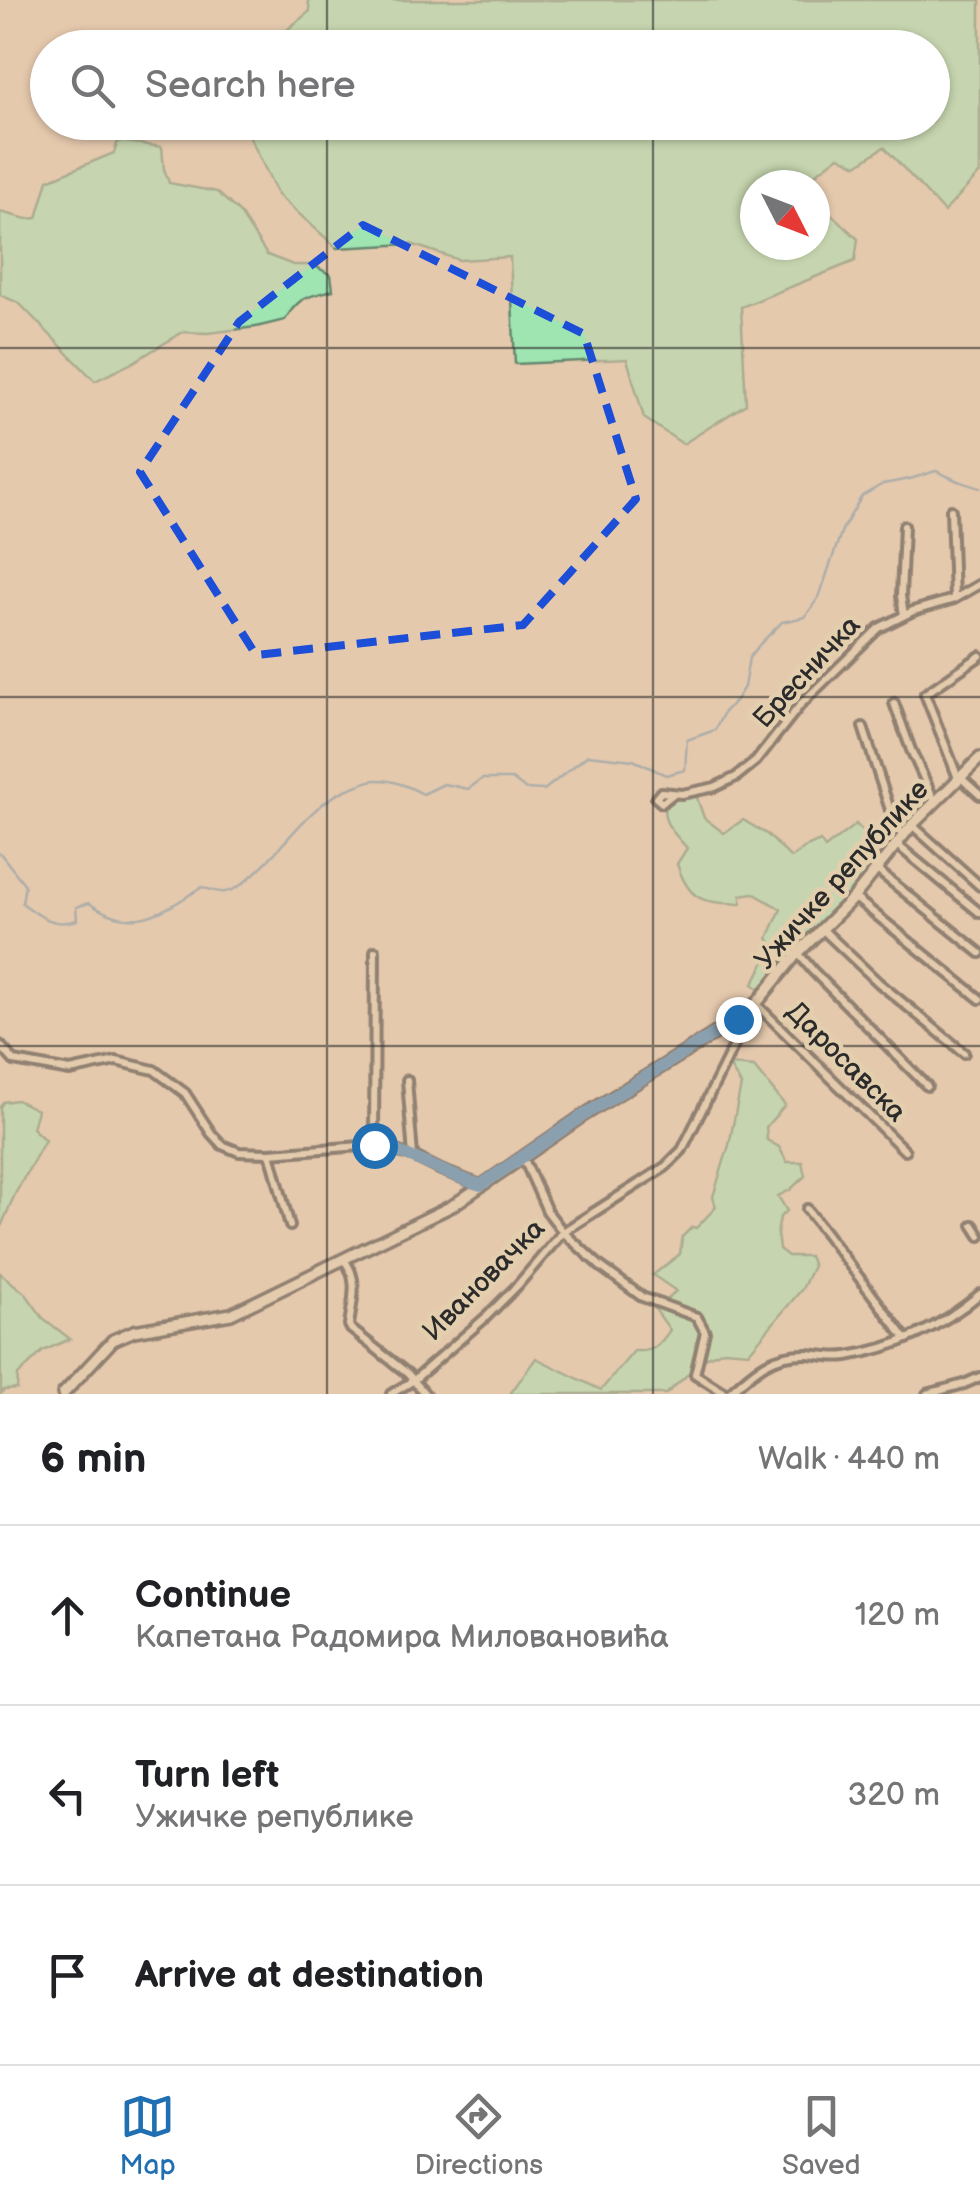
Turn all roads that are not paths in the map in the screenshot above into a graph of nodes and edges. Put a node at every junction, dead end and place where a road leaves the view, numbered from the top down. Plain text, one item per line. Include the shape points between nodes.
1 (951, 510) dead end
2 (904, 526) dead end
3 (980, 584) edge
4 (954, 599) junction
5 (904, 614) junction
6 (980, 656) edge
7 (894, 703) dead end
8 (863, 727) dead end
9 (980, 758) edge
10 (960, 779) junction
11 (673, 794) dead end
12 (980, 796) edge
13 (935, 803) junction
14 (912, 825) junction
15 (899, 840) junction
16 (876, 870) junction
17 (980, 886) edge
18 (854, 897) junction
19 (980, 913) edge
20 (822, 929) junction
21 (376, 951) dead end
22 (798, 953) junction
23 (980, 953) edge
24 (980, 1000) edge
25 (756, 1004) junction
26 (746, 1012) junction
27 (0, 1045) edge
28 (964, 1053) dead end
29 (407, 1080) dead end
30 (927, 1086) dead end
31 (374, 1145) junction
32 (905, 1152) dead end
33 (270, 1154) junction
34 (413, 1156) junction
35 (523, 1157) junction
36 (481, 1185) junction
37 (807, 1208) dead end
38 (290, 1226) dead end
39 (973, 1226) dead end
40 (563, 1232) junction
41 (980, 1236) edge
42 (344, 1260) junction
43 (980, 1294) edge
44 (906, 1340) junction
45 (980, 1376) edge
46 (414, 1380) junction
47 (68, 1392) edge
48 (392, 1394) edge
49 (425, 1394) edge
50 (727, 1394) edge
51 (927, 1394) edge

1 - 4 street
2 - 5 street
3 - 4 street, Бресничка
4 - 5 street, Бресничка
5 - 11 street, Бресничка via 879,628 814,690 748,769 715,787
6 - 10 street via 925,694
7 - 13 street
8 - 15 street
9 - 10 street, Ужичке републике
10 - 12 street
10 - 13 street, Ужичке републике
13 - 14 street, Ужичке републике
14 - 15 street, Ужичке републике
14 - 17 street
15 - 16 street, Ужичке републике
15 - 19 street
16 - 18 street, Ужичке републике
16 - 23 street
18 - 20 street, Ужичке републике
18 - 24 street
20 - 22 street, Ужичке републике
20 - 28 street
21 - 31 street
22 - 25 street, Ужичке републике
22 - 30 street
25 - 26 street, Ужичке републике
25 - 32 street, Даросавска
26 - 35 street, Ужичке републике
26 - 40 street, Ивановачка via 682,1150
27 - 33 street via 14,1061 70,1071 116,1061 154,1070 185,1093 222,1145
29 - 34 street
31 - 33 street
31 - 34 street
33 - 38 street
34 - 36 street
35 - 36 street, Ужичке републике
35 - 40 street
36 - 42 street, Ужичке републике
37 - 44 street
39 - 41 street
40 - 46 street, Ивановачка via 485,1318
40 - 50 street via 642,1297 698,1317 705,1332 695,1374
42 - 46 street via 355,1287 351,1329
42 - 47 street, Ужичке републике via 230,1314 113,1340
43 - 44 street
44 - 50 street via 842,1357 786,1354 762,1364
45 - 51 street
46 - 48 street, Ивановачка
46 - 49 street

